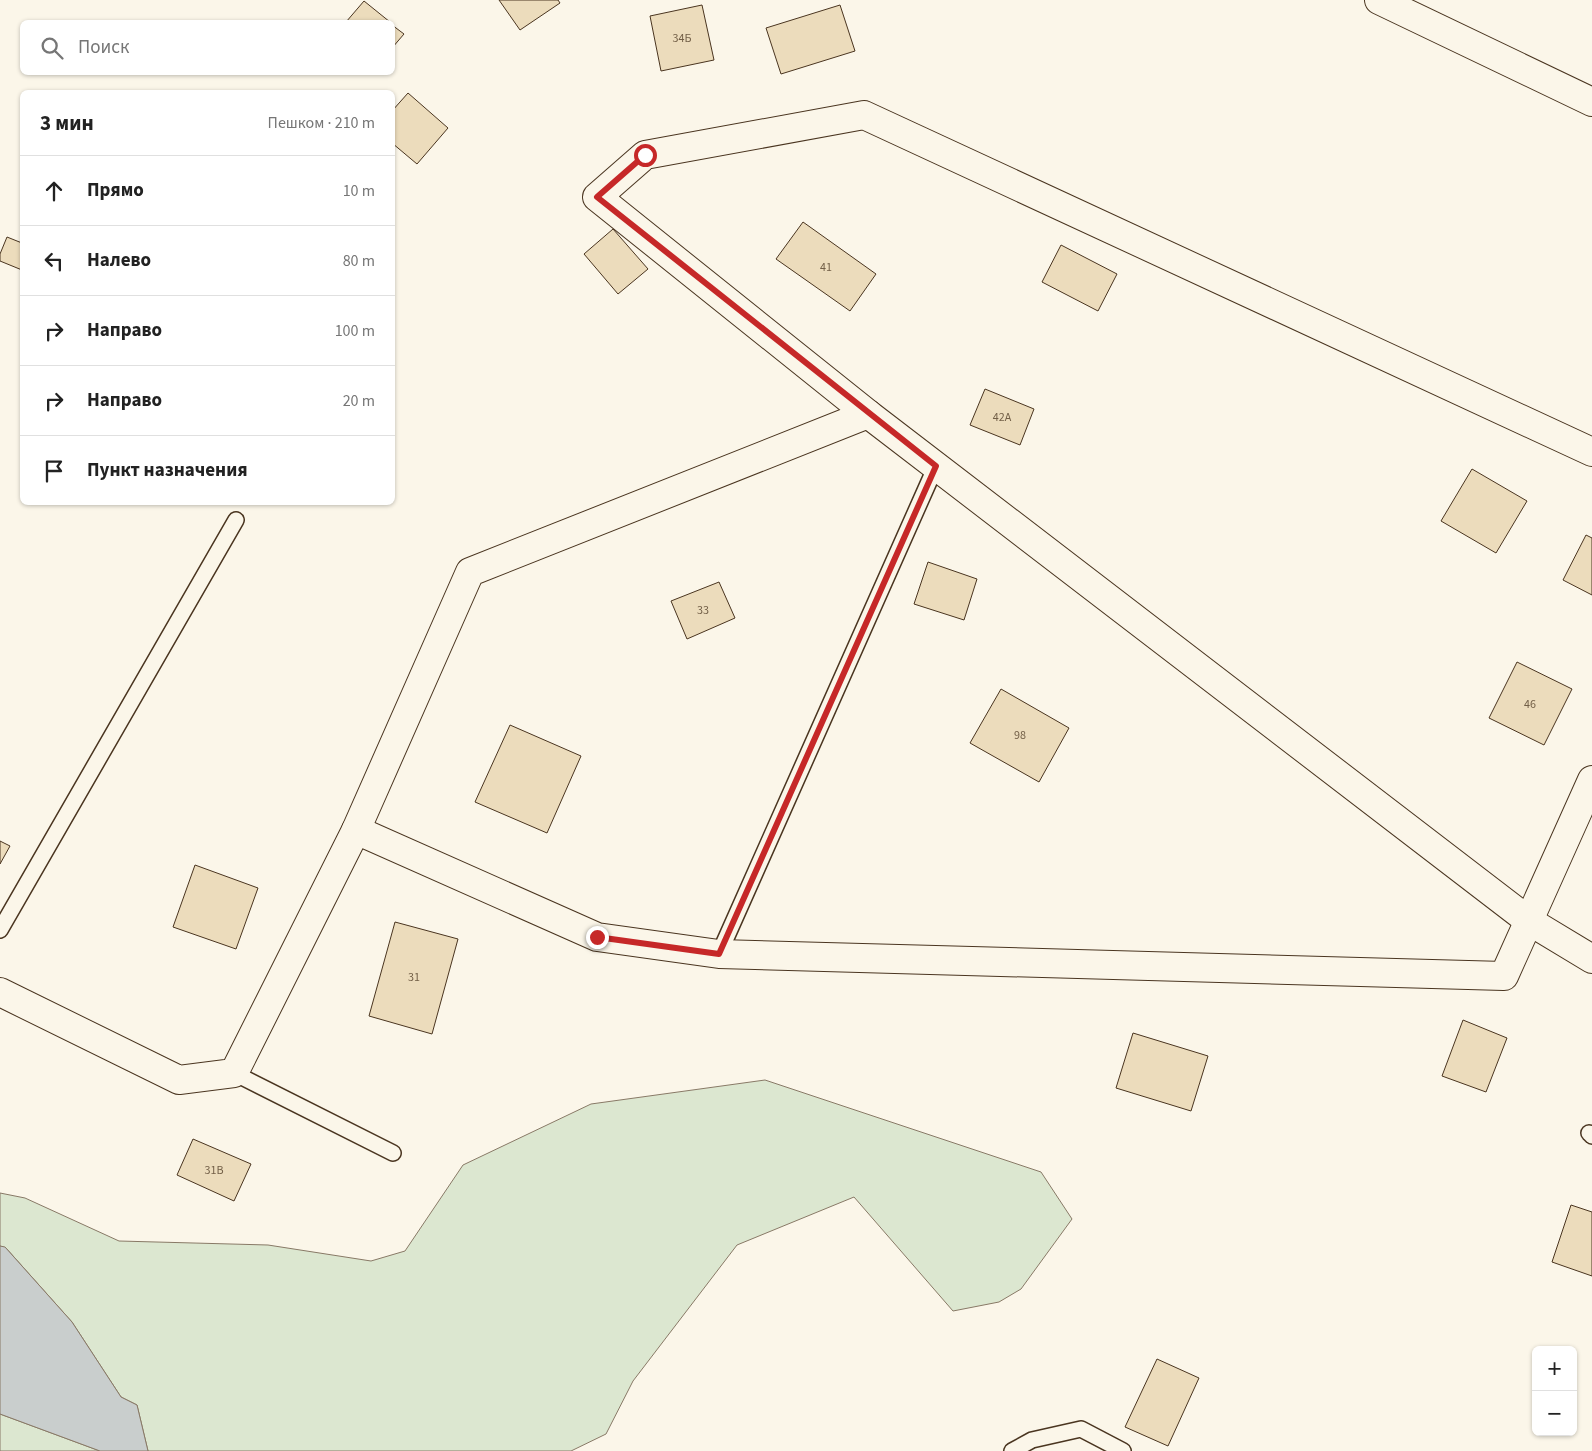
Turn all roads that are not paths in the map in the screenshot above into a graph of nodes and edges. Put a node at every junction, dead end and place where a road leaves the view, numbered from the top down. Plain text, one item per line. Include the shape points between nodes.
1 (1379, 0) edge
2 (1592, 102) edge
3 (868, 414) junction
4 (1592, 452) edge
5 (936, 466) junction
6 (236, 520) dead end
7 (1592, 780) edge
8 (356, 830) junction
9 (1529, 921) junction
10 (0, 930) edge
11 (719, 954) junction
12 (1592, 959) edge
13 (0, 992) edge
14 (234, 1073) junction
15 (393, 1153) dead end
16 (1012, 1451) edge
17 (1123, 1451) edge

1 - 2 street
3 - 4 street via 597,197 645,155 864,116
3 - 5 street
3 - 8 street via 470,572
5 - 9 street
5 - 11 lane
6 - 10 lane
7 - 9 street
8 - 11 street via 597,937
8 - 14 street
9 - 11 street via 1504,976
9 - 12 street
13 - 14 street via 179,1080
14 - 15 lane
16 - 17 lane via 1032,1440 1081,1429

